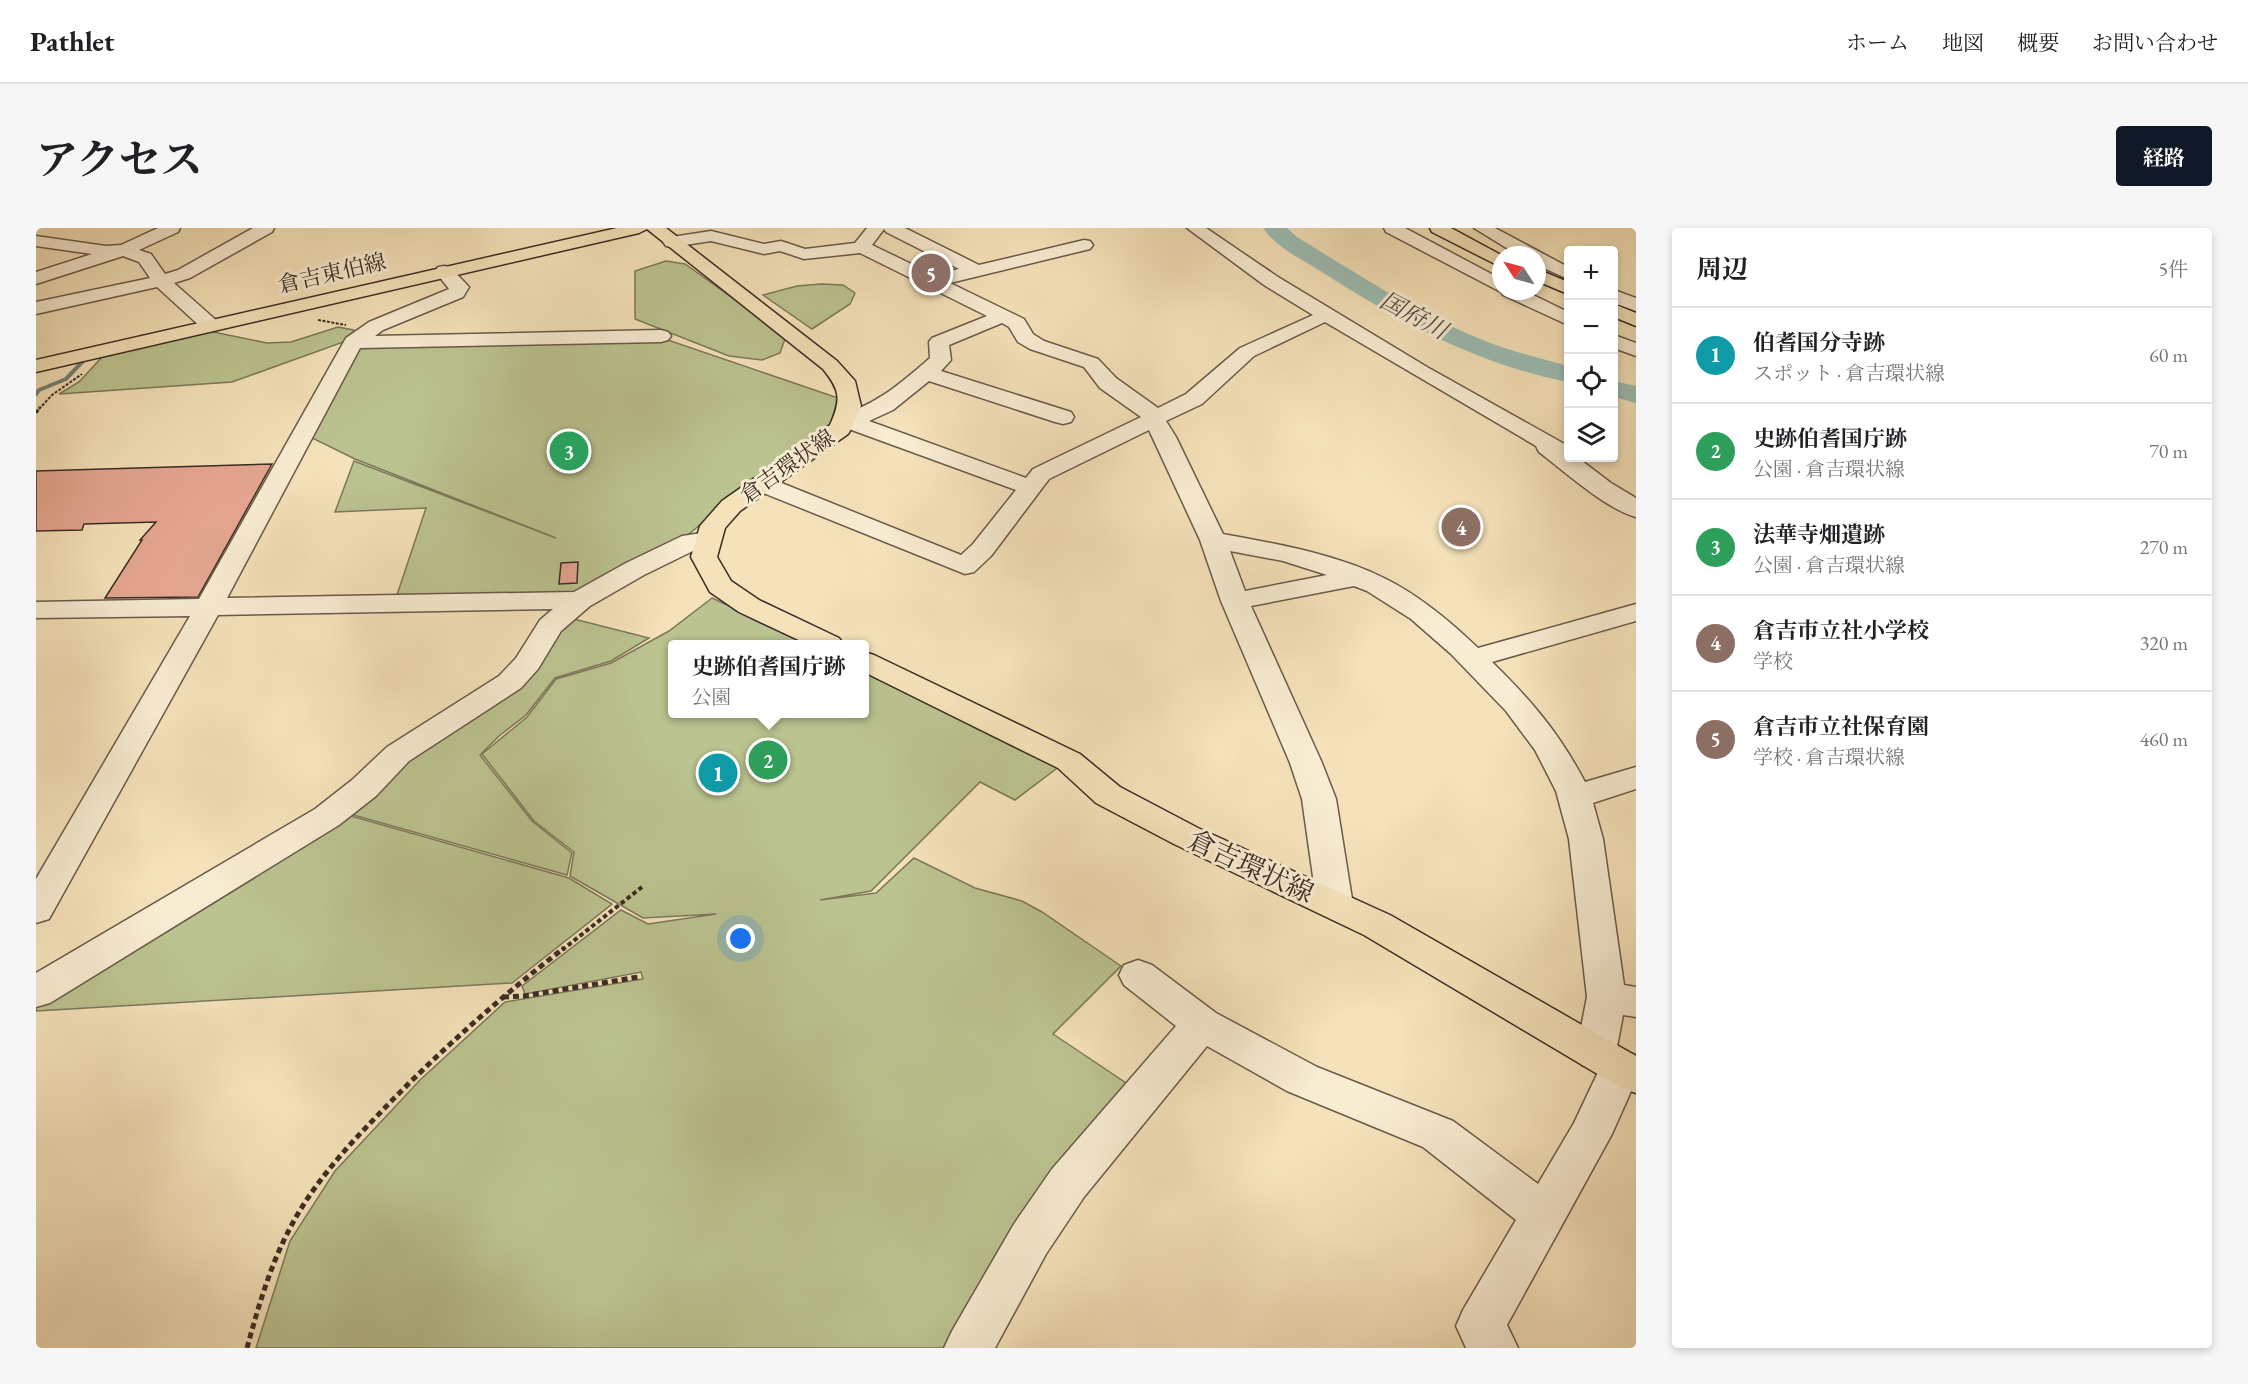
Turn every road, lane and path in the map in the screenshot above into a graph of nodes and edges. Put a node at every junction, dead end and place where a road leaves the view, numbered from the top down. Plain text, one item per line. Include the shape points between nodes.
1 (172, 228) edge
2 (266, 228) edge
3 (639, 228) edge
4 (892, 228) edge
5 (1195, 228) edge
6 (1392, 228) edge
7 (1438, 228) edge
8 (1449, 228) edge
9 (1482, 228) edge
10 (664, 235) edge
11 (870, 237) edge
12 (36, 241) edge
13 (1084, 245) dead end
14 (1515, 246) edge
15 (124, 250) junction
16 (1492, 250) edge
17 (1492, 257) edge
18 (1546, 262) edge
19 (444, 271) junction
20 (977, 271) junction
21 (1564, 272) edge
22 (36, 278) edge
23 (1546, 278) edge
24 (161, 281) junction
25 (933, 281) junction
26 (1492, 281) edge
27 (1546, 284) edge
28 (1564, 287) edge
29 (1564, 293) edge
30 (1618, 298) edge
31 (1528, 300) edge
32 (1636, 305) edge
33 (36, 308) edge
34 (281, 309) junction
35 (1618, 312) edge
36 (1003, 316) junction
37 (1564, 318) edge
38 (1618, 318) edge
39 (1316, 320) dead end
40 (1636, 320) edge
41 (210, 325) junction
42 (1636, 326) edge
43 (661, 336) dead end
44 (353, 342) junction
45 (1618, 343) edge
46 (105, 350) junction
47 (1636, 350) edge
48 (36, 366) edge
49 (925, 373) junction
50 (36, 413) edge
51 (1063, 417) dead end
52 (1153, 418) junction
53 (846, 420) junction
54 (1541, 439) junction
55 (1564, 451) edge
56 (1581, 462) edge
57 (770, 487) dead end
58 (1029, 487) junction
59 (1636, 492) edge
60 (1636, 509) edge
61 (708, 540) junction
62 (1213, 540) junction
63 (1357, 577) junction
64 (580, 600) junction
65 (1235, 601) junction
66 (209, 606) junction
67 (36, 610) edge
68 (1636, 612) edge
69 (819, 640) edge
70 (1472, 659) junction
71 (869, 663) edge
72 (1636, 777) edge
73 (1574, 797) junction
74 (642, 887) dead end
75 (1335, 905) junction
76 (36, 910) edge
77 (1138, 975) dead end
78 (638, 977) dead end
79 (36, 992) edge
80 (503, 997) junction
81 (1621, 999) edge
82 (1202, 1024) junction
83 (1618, 1065) edge
84 (1545, 1216) junction
85 (247, 1348) edge
86 (969, 1348) edge
87 (1493, 1348) edge

1 - 15 street
2 - 24 street via 184,274
3 - 19 main road, 倉吉東伯線
4 - 20 street
5 - 54 street via 1271,281
6 - 26 street
7 - 17 main road
8 - 16 main road
9 - 14 street
10 - 11 street via 711,236 764,249 781,246 804,254
10 - 53 main road, 倉吉環状線 via 830,365 844,381 850,406
11 - 25 street
12 - 15 street
13 - 20 street
15 - 22 street
15 - 24 street via 145,258
18 - 21 street
19 - 34 main road, 倉吉東伯線
19 - 44 street via 460,287 456,292 376,326
20 - 25 street
23 - 28 main road
24 - 33 street
24 - 41 street
25 - 36 street
27 - 29 main road
30 - 32 street
31 - 37 street
34 - 41 main road, 倉吉東伯線
34 - 44 path via 288,315 356,328
35 - 40 main road
36 - 49 street via 939,342 941,360
36 - 52 street via 1017,323 1025,338 1036,345 1091,363 1108,383
38 - 42 main road
39 - 52 street via 1246,352 1194,399
41 - 46 main road, 倉吉東伯線
43 - 44 street
44 - 66 street
45 - 47 street
46 - 48 main road, 倉吉東伯線
46 - 50 path via 75,381 49,395
49 - 51 street
49 - 53 street via 876,411
52 - 58 street via 1055,465
52 - 62 street
53 - 58 street
53 - 61 main road, 倉吉環状線 via 840,429 731,506 713,526
54 - 55 street
54 - 60 street via 1550,451
56 - 59 street
57 - 58 street via 964,566 982,550
61 - 64 street via 692,542 635,568
61 - 69 main road via 704,557 720,586 749,606
62 - 63 street via 1287,554
62 - 65 street
63 - 65 street
63 - 70 street via 1421,613
64 - 66 street
64 - 79 street via 550,626 528,663 510,682 398,754 327,817
65 - 75 street via 1319,800
66 - 67 street
66 - 76 street
68 - 70 street
70 - 73 street via 1517,704 1550,747
71 - 75 main road, 倉吉環状線 via 1069,761 1108,795 1186,836
72 - 73 street
73 - 81 street
74 - 80 path
75 - 83 main road, 倉吉環状線 via 1377,925
77 - 82 street
78 - 80 path
80 - 85 path via 426,1064 331,1164 288,1231 262,1293
81 - 83 street
82 - 84 street via 1302,1079 1438,1134
82 - 86 street via 1068,1183 1030,1239
83 - 84 street via 1591,1134
84 - 87 street via 1480,1326

